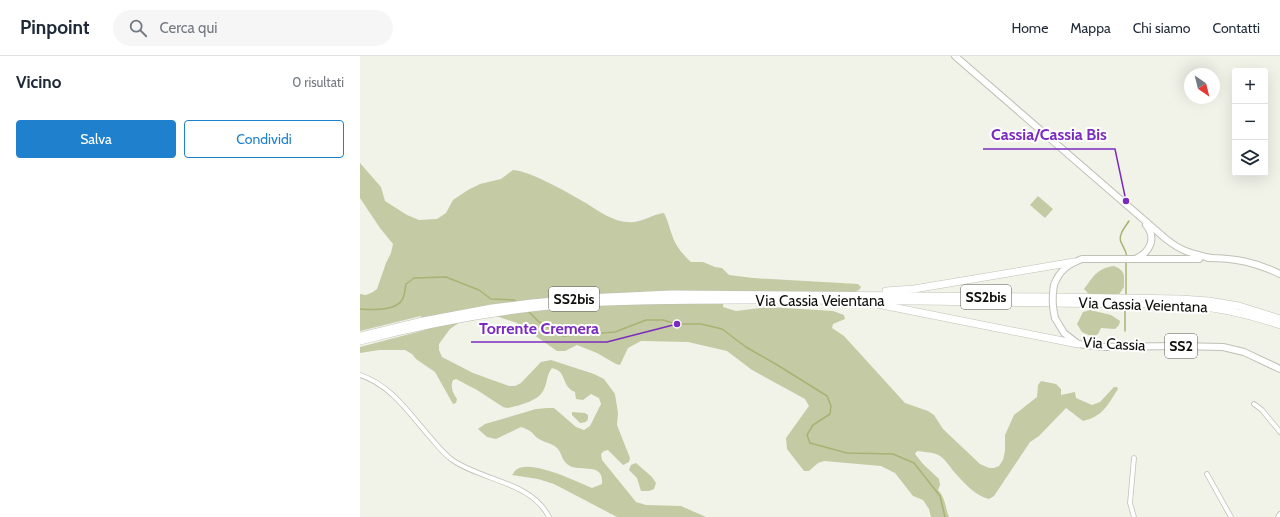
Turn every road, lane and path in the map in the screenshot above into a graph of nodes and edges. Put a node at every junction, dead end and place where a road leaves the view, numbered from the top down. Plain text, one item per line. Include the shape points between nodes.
1 (955, 56) edge
2 (1141, 217) junction
3 (1211, 258) junction
4 (1129, 260) junction
5 (1074, 262) junction
6 (1280, 274) edge
7 (854, 295) junction
8 (728, 297) junction
9 (831, 300) junction
10 (1118, 301) junction
11 (1129, 301) junction
12 (1280, 319) edge
13 (424, 324) junction
14 (1280, 325) edge
15 (360, 336) edge
16 (360, 341) edge
17 (1078, 344) junction
18 (1280, 369) edge
19 (360, 375) edge
20 (1254, 404) dead end
21 (1280, 432) edge
22 (1134, 458) dead end
23 (1207, 474) dead end
24 (1280, 514) edge
25 (549, 517) edge
26 (1134, 517) edge
27 (1231, 517) edge
28 (1278, 517) edge

1 - 2 main road
2 - 3 main road via 1183,251
2 - 4 main road via 1151,233 1151,244 1145,253
3 - 4 main road
3 - 6 main road via 1256,263
4 - 5 main road via 1092,258
5 - 7 highway via 914,289 873,291
5 - 17 main road, Via Cassia, bridge via 1062,271 1054,285 1052,308 1054,318 1064,332
7 - 8 highway, Via Cassia Veientana / SS2bis
7 - 10 highway, Via Cassia Veientana / SS2bis
8 - 9 highway, Via Cassia Veientana / SS2bis
8 - 13 highway, Via Cassia Veientana / SS2bis via 639,295 532,303 492,308
9 - 10 highway, Via Cassia Veientana / SS2bis
9 - 17 highway via 851,304 886,305
10 - 11 highway, Via Cassia Veientana / SS2bis
11 - 12 highway, Via Cassia Veientana / SS2bis via 1209,301 1239,306
11 - 14 highway, Via Cassia Veientana / SS2bis via 1208,306
13 - 15 highway, Via Cassia Veientana / SS2bis
13 - 16 highway, Via Cassia Veientana / SS2bis
17 - 18 main road, Via Cassia / SS2 via 1110,347 1223,347 1244,352
19 - 25 street via 377,382 392,393 452,459 530,495
20 - 21 street
22 - 26 street via 1130,503
23 - 27 street
24 - 28 street

